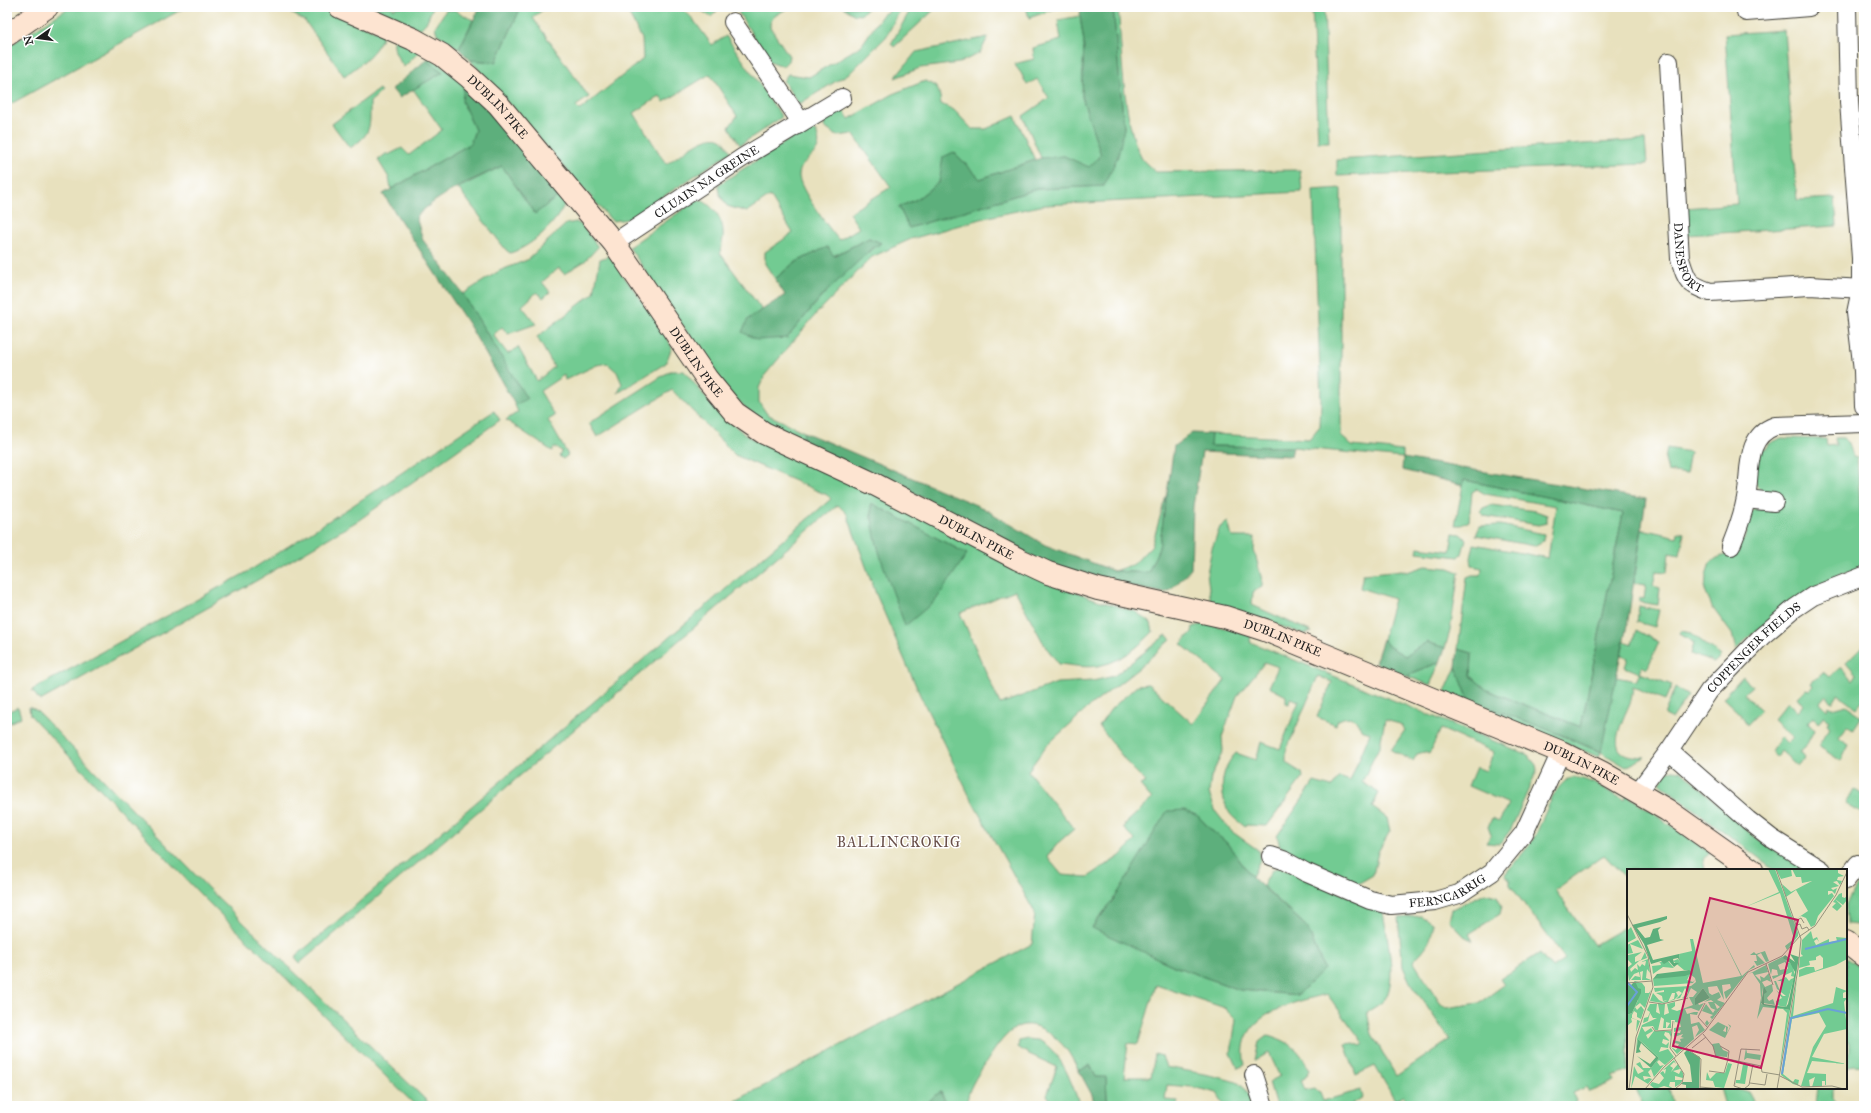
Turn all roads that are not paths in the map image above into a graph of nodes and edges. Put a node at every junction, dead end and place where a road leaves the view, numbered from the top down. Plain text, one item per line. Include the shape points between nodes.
1 (46, 7) edge
2 (340, 7) edge
3 (1809, 7) edge
4 (1847, 7) edge
5 (1746, 12) dead end
6 (734, 22) dead end
7 (7, 35) edge
8 (1669, 62) dead end
9 (842, 98) dead end
10 (1856, 102) edge
11 (801, 122) junction
12 (614, 243) junction
13 (1862, 289) edge
14 (1864, 406) edge
15 (1864, 423) edge
16 (1746, 499) junction
17 (1774, 502) dead end
18 (1731, 546) dead end
19 (1864, 576) edge
20 (1669, 751) junction
21 (1561, 752) junction
22 (1638, 792) junction
23 (1271, 856) dead end
24 (1858, 864) dead end
25 (1751, 869) edge
26 (1820, 869) edge
27 (1847, 879) edge
28 (1254, 1074) dead end
29 (1264, 1106) edge

1 - 7 street
2 - 12 street, DUBLIN PIKE via 413,39 442,55 470,77 498,104
3 - 5 street
4 - 10 street
6 - 11 street
8 - 13 street, DANESFORT via 1680,259 1687,280 1710,292 1809,286
9 - 11 street, CLUAIN NA GREINE
10 - 13 street
11 - 12 street, CLUAIN NA GREINE
12 - 21 street, DUBLIN PIKE via 707,379 736,413 764,433 863,479 1048,572 1098,589 1225,617 1265,630
13 - 14 street via 1856,313 1863,371
15 - 16 street via 1775,426 1766,430 1752,448
16 - 17 street
16 - 18 street
19 - 20 street, COPPENGER FIELDS via 1813,596 1762,636 1709,691
20 - 22 street, COPPENGER FIELDS
20 - 26 street via 1771,838
21 - 22 street, DUBLIN PIKE
21 - 23 street, FERNCARRIG via 1524,833 1492,872 1458,894 1429,902 1392,905 1370,900
22 - 25 street, DUBLIN PIKE
24 - 27 street
28 - 29 street

